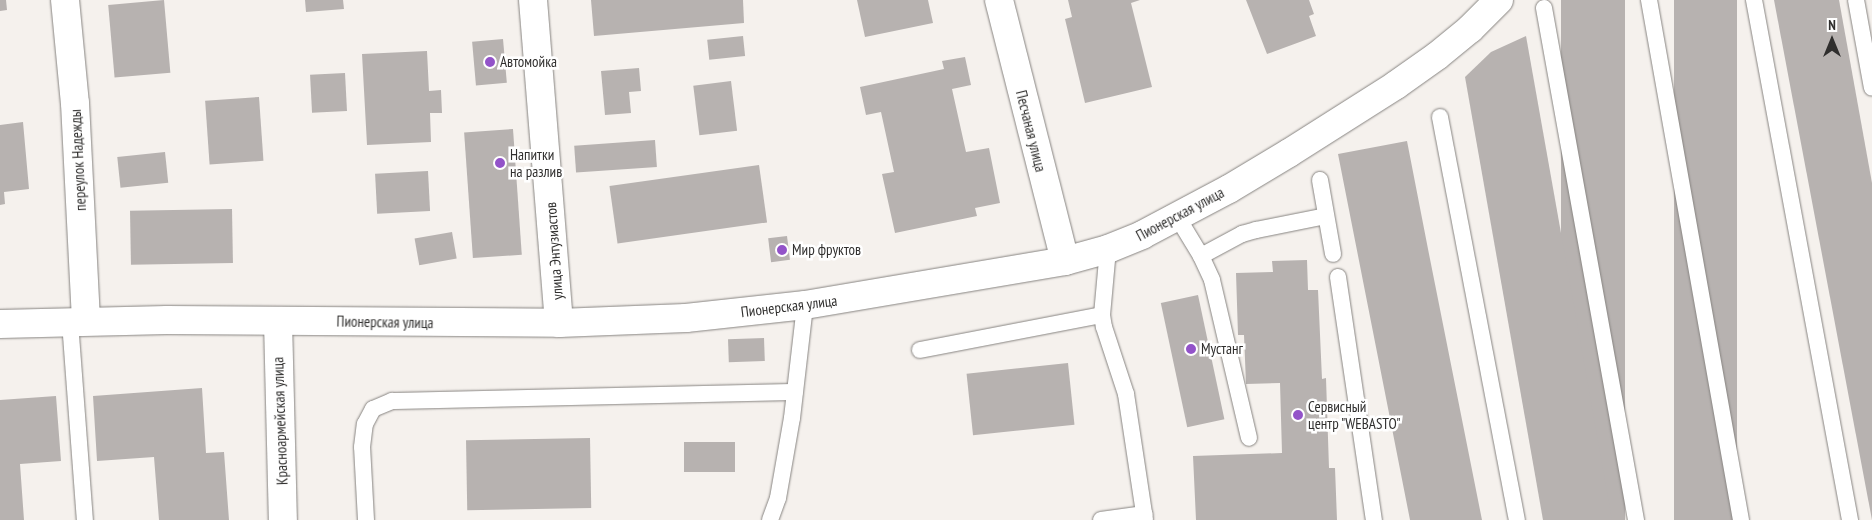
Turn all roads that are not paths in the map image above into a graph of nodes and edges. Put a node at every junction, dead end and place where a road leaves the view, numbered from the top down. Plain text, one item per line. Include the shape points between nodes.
1 (65, 0) edge
2 (533, 0) edge
3 (999, 0) edge
4 (1499, 0) edge
5 (1649, 0) edge
6 (1754, 0) edge
7 (1856, 0) edge
8 (1544, 8) dead end
9 (1872, 88) edge
10 (1440, 117) dead end
11 (1320, 180) dead end
12 (1326, 216) junction
13 (1178, 218) junction
14 (1108, 249) junction
15 (1333, 254) dead end
16 (1201, 256) junction
17 (1065, 261) junction
18 (1338, 278) dead end
19 (805, 305) junction
20 (1102, 315) junction
21 (78, 321) junction
22 (278, 321) junction
23 (559, 323) junction
24 (0, 324) edge
25 (920, 350) dead end
26 (795, 392) junction
27 (1249, 438) dead end
28 (1145, 517) edge
29 (85, 520) edge
30 (283, 520) edge
31 (366, 520) edge
32 (770, 520) edge
33 (1101, 520) edge
34 (1374, 520) edge
35 (1517, 520) edge
36 (1636, 520) edge
37 (1741, 520) edge
38 (1850, 520) edge

1 - 21 street, переулок Надежды via 75,103
2 - 23 street, улица Энтузиастов
3 - 17 street, Песчаная улица
4 - 13 street, Пионерская улица via 1457,40 1396,85
5 - 37 lane
6 - 38 lane
7 - 9 lane
8 - 36 lane
10 - 35 lane
11 - 12 lane
12 - 15 lane
12 - 16 lane via 1256,230
13 - 14 street, Пионерская улица
13 - 16 lane
14 - 17 street, Пионерская улица
14 - 20 lane
16 - 27 lane via 1216,294
17 - 19 street, Пионерская улица
18 - 34 lane
19 - 23 street, Пионерская улица via 686,318
19 - 26 lane
20 - 25 lane
20 - 28 lane via 1126,394
21 - 22 street, Пионерская улица
21 - 24 street, Пионерская улица
21 - 29 lane
22 - 23 street, Пионерская улица
22 - 30 street, Красноармейская улица
26 - 31 lane via 392,400 374,410 365,424 362,447
26 - 32 lane via 778,498
28 - 33 lane

